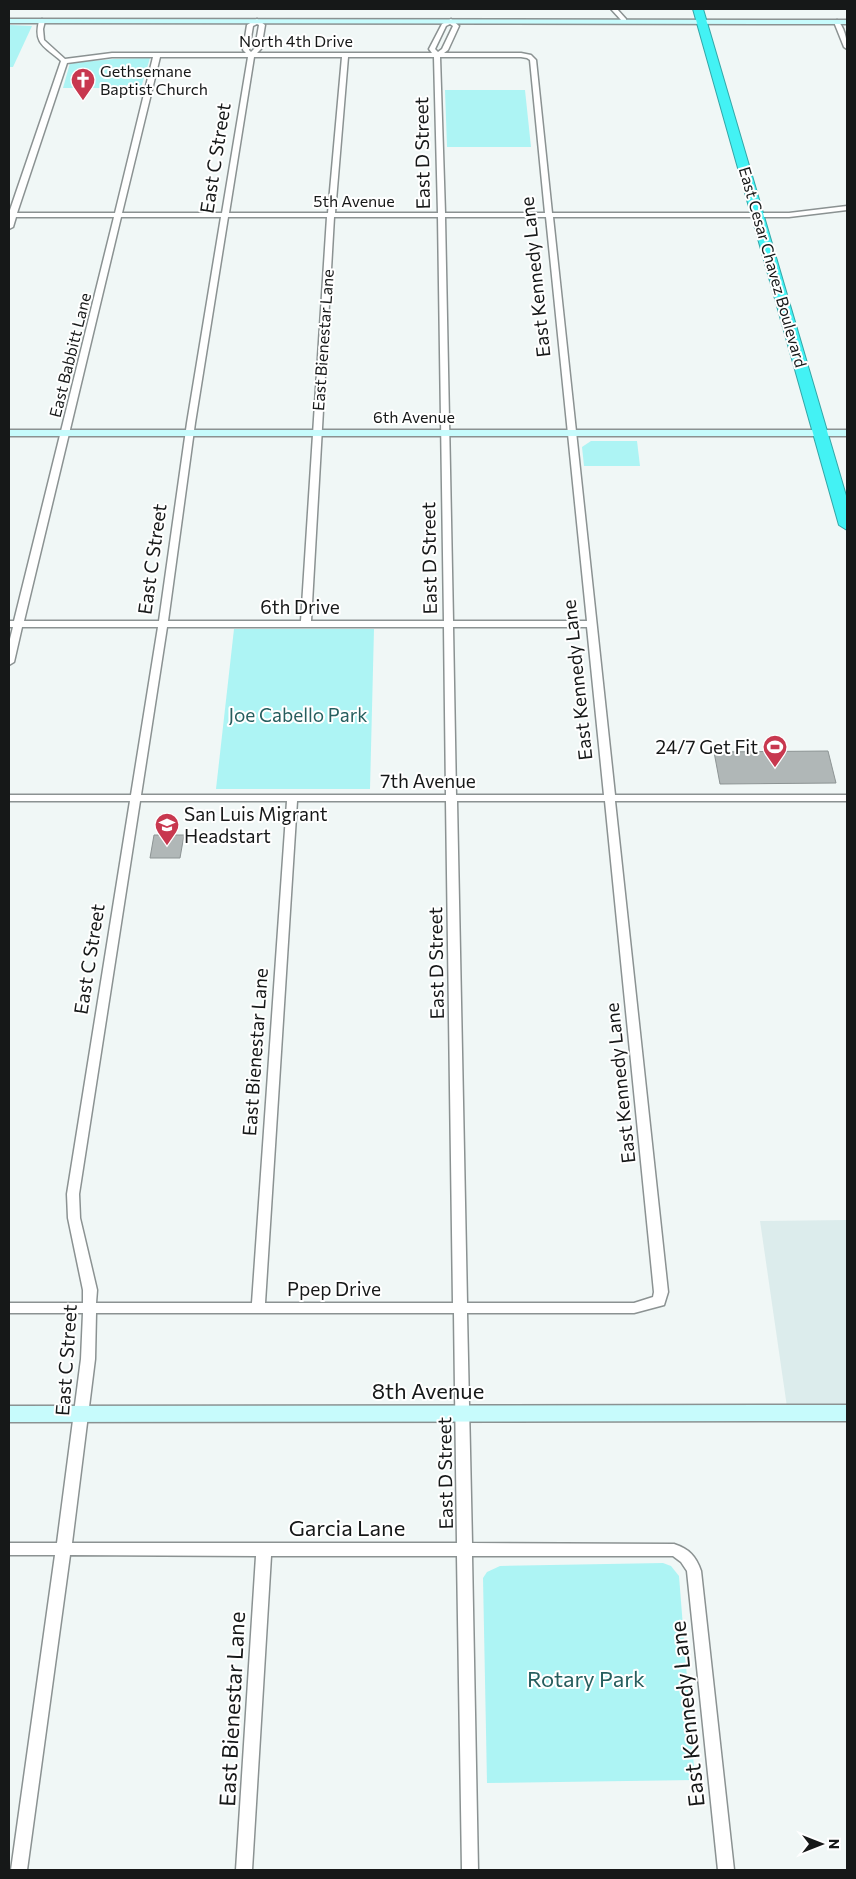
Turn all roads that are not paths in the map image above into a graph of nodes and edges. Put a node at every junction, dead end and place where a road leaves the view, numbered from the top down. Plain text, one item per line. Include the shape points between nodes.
1 (47, 9) edge
2 (450, 9) edge
3 (614, 9) edge
4 (700, 15) edge
5 (258, 18) junction
6 (624, 20) junction
7 (9, 21) edge
8 (42, 21) junction
9 (451, 21) junction
10 (837, 22) junction
11 (847, 22) edge
12 (846, 39) edge
13 (847, 47) edge
14 (157, 55) junction
15 (251, 55) junction
16 (346, 55) junction
17 (437, 55) junction
18 (529, 56) joint
19 (64, 61) junction
20 (847, 208) edge
21 (11, 215) edge
22 (119, 215) junction
23 (226, 215) junction
24 (331, 215) junction
25 (440, 215) junction
26 (549, 215) junction
27 (758, 215) junction
28 (9, 228) edge
29 (9, 433) edge
30 (65, 433) junction
31 (190, 433) junction
32 (318, 433) junction
33 (444, 433) junction
34 (571, 433) junction
35 (820, 433) junction
36 (847, 433) edge
37 (847, 525) edge
38 (13, 624) edge
39 (163, 624) junction
40 (306, 624) junction
41 (447, 624) junction
42 (591, 624) junction
43 (9, 662) edge
44 (9, 798) edge
45 (135, 798) junction
46 (292, 798) junction
47 (451, 798) junction
48 (610, 798) junction
49 (847, 798) edge
50 (659, 1301) joint
51 (9, 1308) edge
52 (91, 1308) junction
53 (258, 1308) junction
54 (460, 1308) junction
55 (847, 1413) edge
56 (9, 1414) edge
57 (82, 1414) junction
58 (462, 1415) junction
59 (9, 1549) edge
60 (64, 1549) junction
61 (464, 1549) junction
62 (264, 1550) junction
63 (685, 1555) joint
64 (19, 1870) edge
65 (244, 1870) edge
66 (470, 1870) edge
67 (726, 1870) edge

1 - 8 street
2 - 9 street
3 - 6 street
4 - 6 street
4 - 10 street
4 - 27 highway, East Cesar Chavez Boulevard
5 - 8 street
5 - 9 street
5 - 15 street, East C Street via 262,25 258,49
5 - 15 street, East C Street via 250,25 246,50
6 - 9 street
7 - 8 street
8 - 19 street via 39,39
9 - 17 street via 456,26 445,50
9 - 17 street, East D Street via 444,24 432,50
10 - 11 street
10 - 12 street
12 - 13 street
14 - 15 street, North 4th Drive
14 - 19 street, North 4th Drive via 112,55
14 - 22 street, East Babbitt Lane
15 - 16 street, North 4th Drive
15 - 23 street, East C Street
16 - 17 street, North 4th Drive
16 - 24 street, East Bienestar Lane
17 - 18 street, North 4th Drive
17 - 25 street, East D Street
18 - 26 street, East Kennedy Lane via 533,60
19 - 21 street
20 - 27 street, 5th Avenue via 807,214
21 - 22 street, 5th Avenue
21 - 28 street
22 - 23 street, 5th Avenue
22 - 30 street, East Babbitt Lane
23 - 24 street, 5th Avenue
23 - 31 street, East C Street
24 - 25 street, 5th Avenue
24 - 32 street, East Bienestar Lane
25 - 26 street, 5th Avenue
25 - 33 street, East D Street
26 - 27 street, 5th Avenue
26 - 34 street, East Kennedy Lane
27 - 35 highway, East Cesar Chavez Boulevard
29 - 30 street, 6th Avenue
30 - 31 street, 6th Avenue
30 - 38 street, East Babbitt Lane
31 - 32 street, 6th Avenue
31 - 39 street, East C Street
32 - 33 street, 6th Avenue
32 - 40 street, East Bienestar Lane
33 - 34 street, 6th Avenue
33 - 41 street, East D Street
34 - 35 street, 6th Avenue
34 - 42 street, East Kennedy Lane
35 - 36 street, 6th Avenue
35 - 37 highway, East Cesar Chavez Boulevard
38 - 39 street, 6th Drive
38 - 43 street, East Babbitt Lane
39 - 40 street, 6th Drive
39 - 45 street, East C Street
40 - 41 street, 6th Drive
41 - 42 street, 6th Drive
41 - 47 street, East D Street
42 - 48 street, East Kennedy Lane
44 - 45 street, 7th Avenue
45 - 46 street, 7th Avenue
45 - 52 street, East C Street via 73,1194 74,1218 89,1282
46 - 47 street, 7th Avenue
46 - 53 street, East Bienestar Lane
47 - 48 street, 7th Avenue
47 - 54 street, East D Street
48 - 49 street, 7th Avenue
48 - 50 street, East Kennedy Lane via 661,1281
50 - 54 street, Ppep Drive via 634,1308
51 - 52 street, Ppep Drive
52 - 53 street, Ppep Drive
52 - 57 street, East C Street
53 - 54 street, Ppep Drive
54 - 58 street, East D Street
55 - 58 street, 8th Avenue
56 - 57 street, 8th Avenue
57 - 58 street, 8th Avenue
57 - 60 street, East C Street
58 - 61 street, East D Street
59 - 60 street, Garcia Lane
60 - 62 street, Garcia Lane
60 - 64 street, East C Street
61 - 62 street, Garcia Lane
61 - 63 street, Garcia Lane via 661,1548
61 - 66 street, East D Street
62 - 65 street, East Bienestar Lane
63 - 67 street, East Kennedy Lane via 692,1562 694,1571

